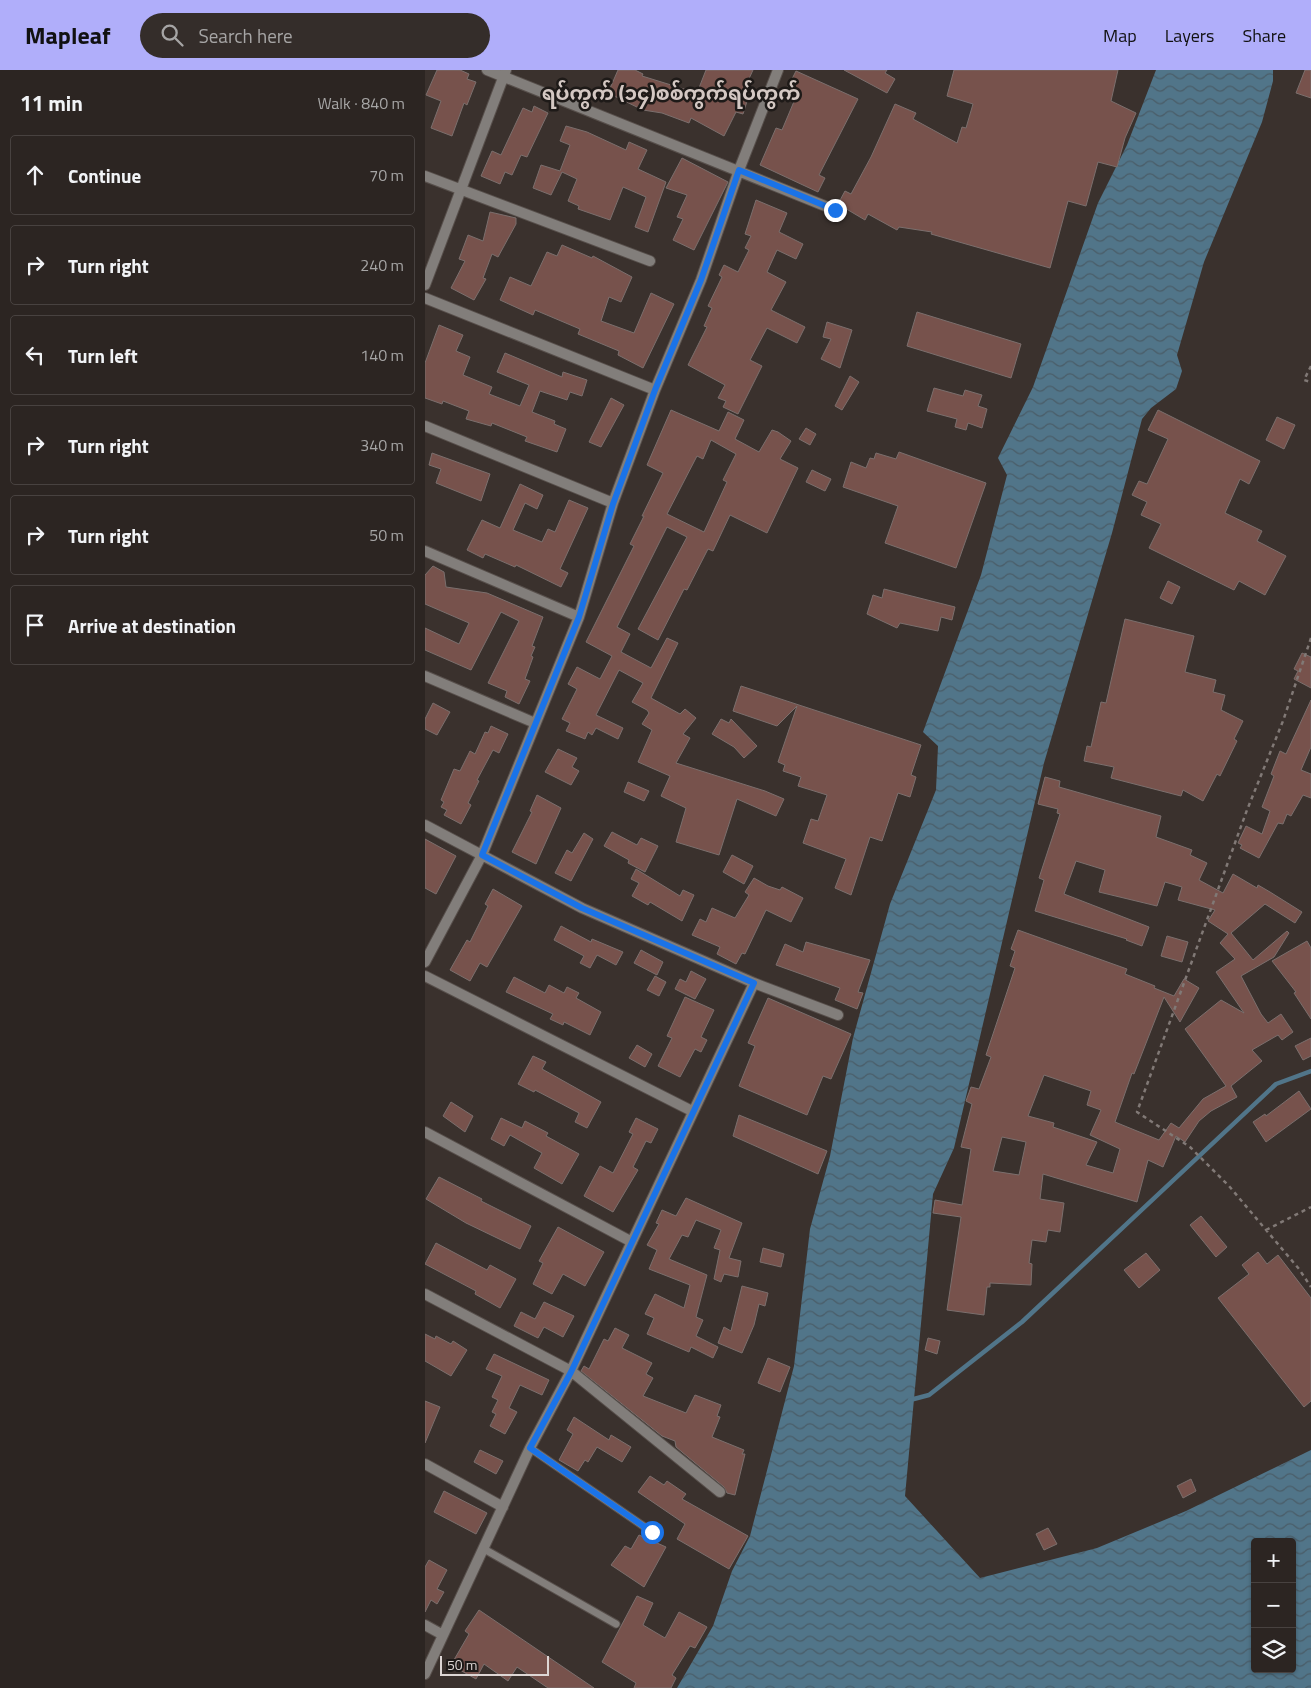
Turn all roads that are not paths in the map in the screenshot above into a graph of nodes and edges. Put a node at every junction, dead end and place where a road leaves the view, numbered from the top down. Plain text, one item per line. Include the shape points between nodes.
1 (487, 70) edge
2 (778, 70) edge
3 (504, 73) edge
4 (739, 170) junction
5 (425, 176) edge
6 (461, 190) junction
7 (835, 210) dead end
8 (650, 261) dead end
9 (425, 285) edge
10 (425, 298) edge
11 (655, 390) junction
12 (425, 426) edge
13 (613, 504) junction
14 (425, 551) edge
15 (579, 617) junction
16 (425, 676) edge
17 (535, 723) junction
18 (425, 825) edge
19 (482, 855) junction
20 (425, 962) edge
21 (425, 976) edge
22 (754, 983) junction
23 (838, 1014) dead end
24 (692, 1111) junction
25 (425, 1132) edge
26 (632, 1242) junction
27 (425, 1294) edge
28 (571, 1372) junction
29 (530, 1448) junction
30 (425, 1464) edge
31 (720, 1492) dead end
32 (503, 1507) junction
33 (652, 1532) dead end
34 (483, 1549) junction
35 (615, 1624) dead end
36 (425, 1625) edge
37 (443, 1635) junction
38 (425, 1674) edge

1 - 3 street
2 - 4 street
3 - 4 street
3 - 6 street
4 - 7 street
4 - 11 street via 701,280
5 - 6 street
6 - 8 street
6 - 9 street
10 - 11 street
11 - 13 street
12 - 13 street
13 - 15 street
14 - 15 street
15 - 17 street
16 - 17 street
17 - 19 street
18 - 19 street
19 - 20 street
19 - 22 street via 582,908
21 - 24 street
22 - 23 street
22 - 24 street
24 - 26 street
25 - 26 street
26 - 28 street
27 - 28 street
28 - 29 street
28 - 31 street
29 - 32 street
29 - 33 lane
30 - 32 street
32 - 34 street
34 - 35 lane
34 - 37 street
36 - 37 street
37 - 38 street

